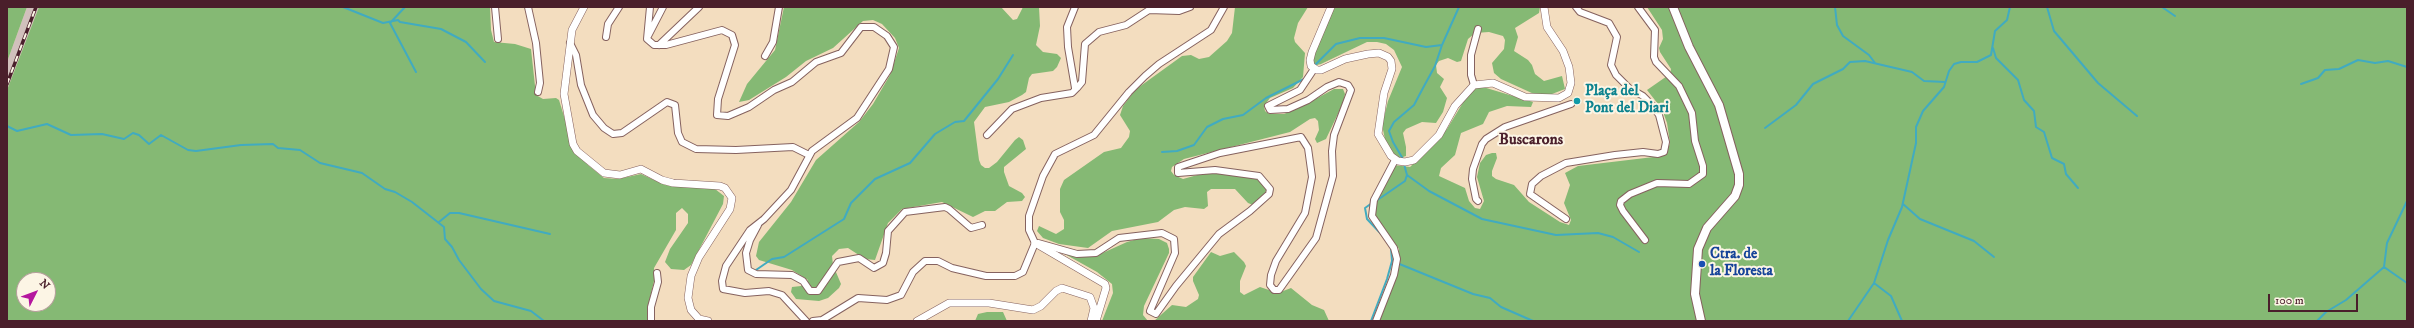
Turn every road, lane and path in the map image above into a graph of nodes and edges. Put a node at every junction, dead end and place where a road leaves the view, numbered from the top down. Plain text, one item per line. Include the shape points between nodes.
1 (495, 7) edge
2 (528, 7) edge
3 (584, 7) edge
4 (619, 7) edge
5 (650, 7) edge
6 (663, 7) edge
7 (699, 7) edge
8 (779, 7) edge
9 (1075, 7) edge
10 (1190, 7) edge
11 (1224, 7) edge
12 (1331, 7) edge
13 (1544, 7) edge
14 (1576, 7) edge
15 (1638, 7) edge
16 (1673, 7) edge
17 (1478, 29) dead end
18 (606, 37) dead end
19 (498, 39) dead end
20 (647, 39) junction
21 (570, 43) junction
22 (659, 45) junction
23 (765, 56) dead end
24 (1314, 69) junction
25 (1474, 85) junction
26 (1075, 88) junction
27 (538, 92) dead end
28 (1571, 104) dead end
29 (987, 135) dead end
30 (810, 155) junction
31 (1395, 160) junction
32 (1478, 201) dead end
33 (1566, 219) dead end
34 (759, 224) junction
35 (982, 225) dead end
36 (1645, 240) dead end
37 (1035, 243) junction
38 (657, 273) dead end
39 (651, 321) edge
40 (708, 321) edge
41 (806, 321) edge
42 (813, 321) edge
43 (917, 321) edge
44 (1091, 321) edge
45 (1096, 321) edge
46 (1376, 321) edge
47 (1701, 321) edge

1 - 19 street
2 - 27 street via 536,42 540,83
3 - 21 street via 572,30
4 - 18 street via 608,24
5 - 20 street
6 - 20 street
7 - 22 street
8 - 23 street via 773,42
9 - 26 street via 1068,27 1068,47
10 - 26 street via 1179,11 1149,10 1126,25 1099,32 1085,44 1082,82
11 - 37 street via 1211,30 1145,76 1094,135 1055,154 1029,216 1029,230
12 - 24 street via 1310,57
13 - 25 street via 1547,27 1563,51 1569,67 1572,83 1568,93 1559,98 1525,97 1493,82
14 - 33 street via 1580,12 1609,23 1617,37 1611,65 1616,75 1629,88 1643,96 1659,115 1666,142 1664,152 1615,155 1566,164 1541,176 1532,184 1530,194
15 - 36 street via 1655,30 1656,62 1679,86 1692,113 1695,141 1703,166 1703,174 1689,184 1657,183 1630,194 1621,202 1623,211
16 - 47 main road via 1689,47 1720,106 1739,174 1736,196 1707,228 1698,249 1695,294
17 - 25 street via 1471,55
20 - 22 street via 654,45
21 - 30 street via 576,55 581,85 593,115 613,134 622,133 667,102 675,105 678,133 682,142 696,149 793,147
21 - 40 street via 564,100 573,144 586,159 604,173 620,175 641,169 662,180 720,186 730,193 730,209 699,257 691,276 688,298 691,310 699,318
22 - 30 street via 722,30 732,35 735,45 718,99 717,115 728,116 792,82 816,62 841,53 861,27 874,26 887,36 894,47 889,69 857,118
24 - 31 street via 1324,69 1345,59 1368,54 1380,53 1388,57 1392,69 1384,93 1378,130 1382,143
24 - 37 street via 1300,90 1268,106 1270,110 1288,109 1339,82 1348,85 1350,90 1334,135 1333,176 1316,238 1279,290 1274,290 1270,285 1271,275 1276,261 1305,213 1312,177 1308,148 1301,136 1220,153 1178,167 1178,173 1215,170 1259,176 1270,188 1269,194 1219,234 1156,314 1150,311 1176,253 1174,238 1162,234 1120,238 1096,253 1076,254
25 - 31 street via 1455,106 1442,132 1421,153 1410,162
26 - 29 street via 1072,93 1041,98 1012,109
28 - 32 street via 1505,127 1486,139 1473,169 1472,179
30 - 34 street via 791,190
31 - 46 street via 1374,200 1372,216 1394,248 1397,259 1394,275
34 - 35 street via 746,252 748,270 756,274 792,275 803,281 810,291 818,291 838,262 859,258 874,268 883,263 888,231 905,212 944,207 950,209 971,228
34 - 41 street via 750,230 726,266 722,281 723,289 745,293 769,291 782,295
37 - 42 street via 1022,272 1015,276 986,276 952,268 938,261 925,261 913,272 901,295 887,300 858,298 822,320
37 - 45 street via 1105,284
38 - 39 street via 658,282 651,307
43 - 44 street via 949,303 989,303 1033,310 1062,288 1090,297 1094,308

